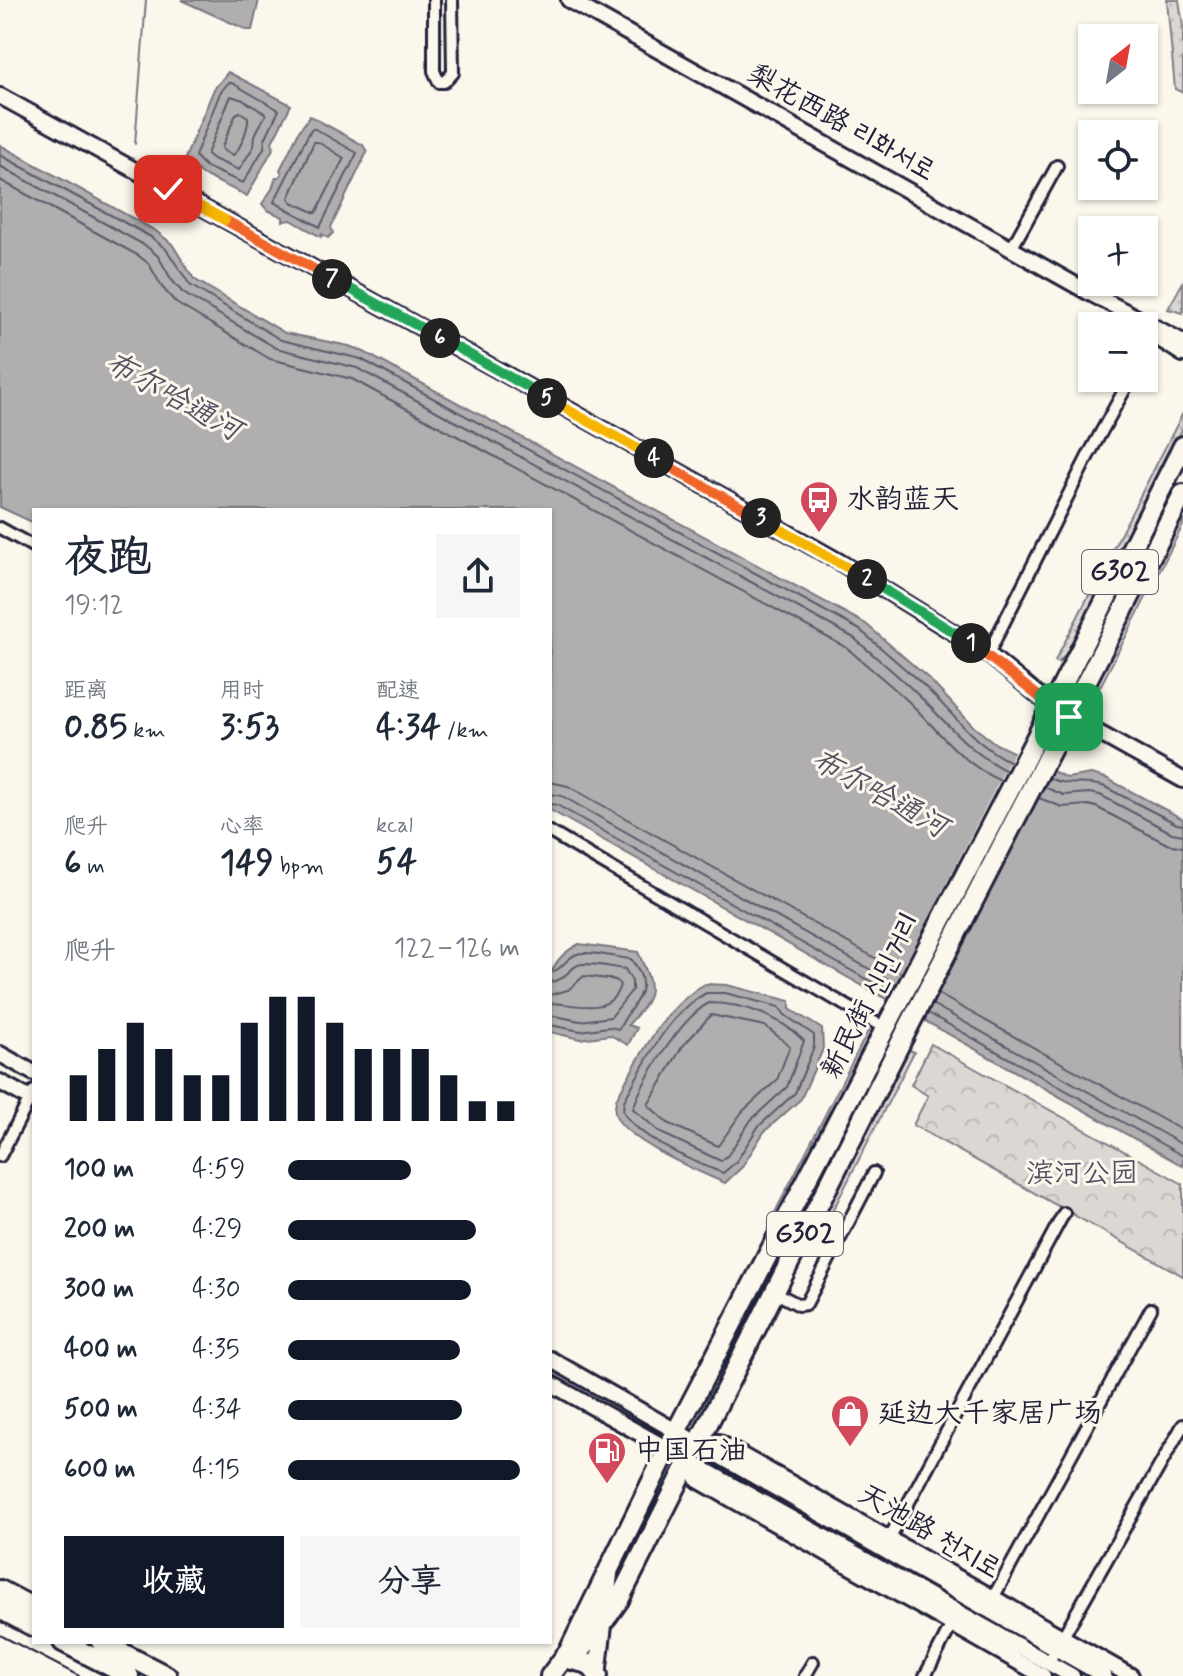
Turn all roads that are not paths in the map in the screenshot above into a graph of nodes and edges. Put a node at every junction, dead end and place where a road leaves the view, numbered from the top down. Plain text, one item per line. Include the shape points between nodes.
1 (434, 0) edge
2 (452, 0) edge
3 (569, 0) edge
4 (0, 96) edge
5 (1057, 166) dead end
6 (1011, 249) junction
7 (1078, 286) edge
8 (1094, 296) edge
9 (1096, 296) edge
10 (1119, 312) edge
11 (1158, 338) edge
12 (1183, 342) edge
13 (1183, 354) edge
14 (1123, 392) edge
15 (1183, 446) edge
16 (1183, 494) edge
17 (0, 528) edge
18 (32, 546) edge
19 (988, 654) junction
20 (1054, 703) junction
21 (1071, 712) junction
22 (1044, 744) junction
23 (1183, 769) edge
24 (1183, 780) edge
25 (552, 833) edge
26 (888, 1025) junction
27 (901, 1043) junction
28 (0, 1054) edge
29 (32, 1072) edge
30 (0, 1082) edge
31 (32, 1097) edge
32 (32, 1099) edge
33 (0, 1156) edge
34 (874, 1173) dead end
35 (1064, 1213) dead end
36 (776, 1293) junction
37 (1151, 1309) dead end
38 (552, 1360) edge
39 (552, 1384) edge
40 (1183, 1425) edge
41 (672, 1440) junction
42 (695, 1453) junction
43 (889, 1539) junction
44 (609, 1572) junction
45 (0, 1590) edge
46 (993, 1598) junction
47 (619, 1600) junction
48 (32, 1607) edge
49 (0, 1609) edge
50 (605, 1620) junction
51 (952, 1624) junction
52 (32, 1626) edge
53 (1059, 1643) junction
54 (67, 1644) edge
55 (105, 1644) edge
56 (601, 1653) junction
57 (572, 1660) junction
58 (813, 1662) dead end
59 (1046, 1669) edge
60 (598, 1675) edge
61 (129, 1676) edge
62 (167, 1676) edge
63 (551, 1676) edge
64 (805, 1676) edge
65 (925, 1676) edge
66 (1072, 1676) edge
67 (1104, 1676) edge
68 (1131, 1676) edge

1 - 2 street via 434,71 439,82 453,73
3 - 6 main road, 梨花西路 리화서로
4 - 19 main road via 810,546
5 - 6 street
6 - 7 main road, 梨花西路 리화서로
8 - 10 main road, 梨花西路 리화서로
9 - 12 main road, 梨花西路 리화서로
11 - 13 main road, 梨花西路 리화서로
14 - 19 street
15 - 20 highway, 新民街 신민거리 / G302
16 - 21 highway, 新民街 신민거리 / G302
17 - 18 street
19 - 20 main road
20 - 21 main road
20 - 22 highway, 新民街 신민거리 / G302
21 - 22 highway, 新民街 신민거리 / G302
21 - 23 main road
21 - 24 main road
22 - 26 highway, 新民街 신민거리 / G302
22 - 27 highway, 新民街 신민거리 / G302
25 - 26 street
26 - 27 highway
26 - 41 highway, 新民街 신민거리 / G302
27 - 36 highway, 新民街 신민거리 / G302
28 - 29 main road
30 - 31 main road
32 - 33 street
34 - 36 street via 806,1304
35 - 43 street
36 - 42 highway, 新民街 신민거리 / G302
37 - 46 street
38 - 41 main road, 天池路 천지로
39 - 41 main road, 天池路 천지로
40 - 53 street
41 - 42 main road, 天池路 천지로
41 - 44 highway, 新民街 신민거리 / G302
42 - 43 main road, 天池路 천지로 via 718,1442
42 - 47 highway, 新民街 신민거리 / G302
42 - 51 main road, 天池路 천지로 via 698,1480
42 - 53 main road, 天池路 천지로
42 - 59 main road, 天池路 천지로
43 - 46 main road, 天池路 천지로
44 - 50 main road, 新民街 신민거리
44 - 63 highway, 新民街 신민거리 / G302
45 - 48 highway
46 - 53 main road, 天池路 천지로
47 - 50 highway, 新民街 신민거리 / G302
47 - 56 main road, 新民街 신민거리
49 - 52 highway
50 - 56 main road, 新民街 신민거리
50 - 57 highway, 新民街 신민거리 / G302
51 - 59 main road, 天池路 천지로
51 - 65 street
53 - 59 street
53 - 67 main road, 天池路 천지로
53 - 68 main road, 天池路 천지로
54 - 61 highway
55 - 62 highway
56 - 60 main road, 新民街 신민거리
57 - 60 highway via 589,1664
57 - 63 highway, 新民街 신민거리 / G302
58 - 64 street
59 - 66 main road, 天池路 천지로

